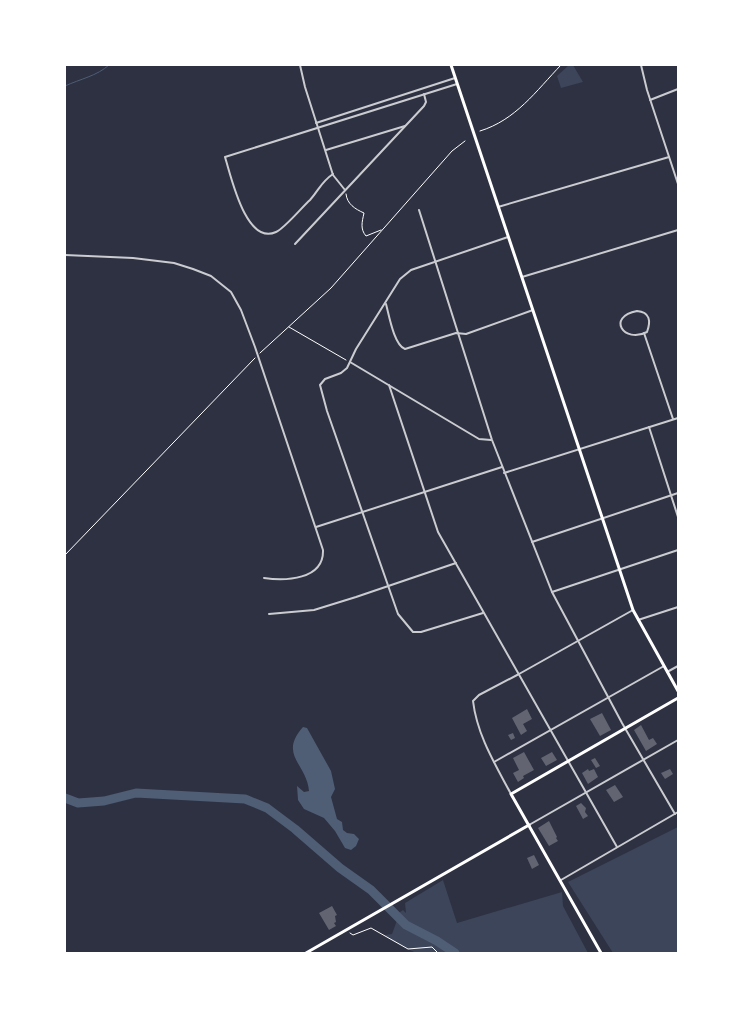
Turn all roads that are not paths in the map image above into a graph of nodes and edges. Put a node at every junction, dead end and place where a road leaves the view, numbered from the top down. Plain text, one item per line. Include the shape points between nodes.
1 (300, 65) edge
2 (450, 65) edge
3 (641, 65) edge
4 (455, 78) junction
5 (457, 84) junction
6 (678, 89) edge
7 (424, 94) junction
8 (650, 100) junction
9 (316, 123) junction
10 (405, 126) junction
11 (318, 128) junction
12 (325, 151) junction
13 (669, 157) junction
14 (333, 174) junction
15 (678, 184) edge
16 (345, 190) junction
17 (498, 207) junction
18 (419, 210) dead end
19 (678, 230) edge
20 (508, 237) junction
21 (295, 244) dead end
22 (65, 256) edge
23 (435, 262) junction
24 (522, 277) junction
25 (385, 303) junction
26 (533, 310) junction
27 (459, 333) junction
28 (644, 333) junction
29 (350, 362) junction
30 (389, 385) junction
31 (678, 418) edge
32 (673, 419) junction
33 (648, 427) junction
34 (492, 440) junction
35 (579, 449) junction
36 (502, 467) junction
37 (504, 473) junction
38 (424, 493) junction
39 (678, 494) edge
40 (671, 496) junction
41 (362, 513) junction
42 (678, 516) edge
43 (603, 518) junction
44 (316, 527) junction
45 (532, 542) junction
46 (678, 550) edge
47 (456, 563) junction
48 (620, 569) junction
49 (264, 578) dead end
50 (388, 587) junction
51 (552, 592) junction
52 (678, 607) edge
53 (633, 610) junction
54 (483, 613) junction
55 (269, 614) dead end
56 (638, 620) junction
57 (578, 642) junction
58 (664, 666) junction
59 (678, 666) edge
60 (667, 672) junction
61 (519, 674) junction
62 (678, 691) edge
63 (608, 697) junction
64 (678, 698) edge
65 (626, 728) junction
66 (550, 729) junction
67 (678, 740) edge
68 (644, 759) junction
69 (568, 761) junction
70 (494, 762) junction
71 (586, 792) junction
72 (511, 794) junction
73 (678, 812) edge
74 (674, 814) junction
75 (528, 825) junction
76 (617, 847) junction
77 (560, 880) junction
78 (306, 953) edge
79 (601, 953) edge

1 - 9 street
2 - 4 main road
3 - 8 street
4 - 5 main road
4 - 9 street
5 - 7 street
5 - 17 main road
6 - 8 street
7 - 10 street via 424,106
7 - 11 street
8 - 13 street
9 - 11 street
10 - 12 street
10 - 16 street
11 - 12 street
11 - 14 street via 225,157 249,222 259,232 268,234 278,232
12 - 14 street
13 - 15 street
13 - 17 street
14 - 16 street
16 - 21 street
17 - 20 main road
18 - 23 street
19 - 24 street
20 - 23 street
20 - 24 main road
22 - 44 street via 174,263 211,276 231,292 247,324
23 - 25 street via 406,273
23 - 27 street
24 - 26 main road
25 - 27 street via 401,348
25 - 29 street
26 - 27 street via 466,334
26 - 35 main road
27 - 34 street
28 - 28 street via 649,326 648,315 644,311 624,315 620,324 624,332
28 - 32 street
29 - 30 street
29 - 41 street via 344,370 322,381 320,389
30 - 34 street via 479,439
30 - 38 street
31 - 32 street
32 - 33 street
33 - 35 street
33 - 40 street
34 - 36 street
35 - 37 street
35 - 43 main road
36 - 37 street
36 - 38 street
37 - 45 street
38 - 41 street
38 - 47 street via 438,532
39 - 40 street
40 - 42 street
40 - 43 street
41 - 44 street
41 - 50 street
43 - 45 street
43 - 48 main road
44 - 49 street via 323,554 318,568 303,577
45 - 51 street
46 - 48 street
47 - 50 street
47 - 54 street
48 - 51 street
48 - 53 main road
50 - 54 street via 398,614 413,632
50 - 55 street via 314,610
51 - 57 street
52 - 56 street
53 - 56 main road
53 - 57 street
54 - 61 street
56 - 58 main road
57 - 61 street
57 - 63 street
58 - 60 main road
58 - 63 street
59 - 60 street
60 - 62 main road
61 - 66 street
61 - 70 street via 479,695 474,701 483,741
63 - 65 street
63 - 66 street
64 - 65 main road
65 - 68 street
65 - 69 main road
66 - 69 street
66 - 70 street
67 - 68 street
68 - 71 street
68 - 74 street
69 - 71 street
69 - 72 main road
70 - 72 street
71 - 75 street
71 - 76 street
72 - 75 main road
73 - 74 street
74 - 76 street
75 - 77 main road
75 - 78 main road
76 - 77 street
77 - 79 main road

